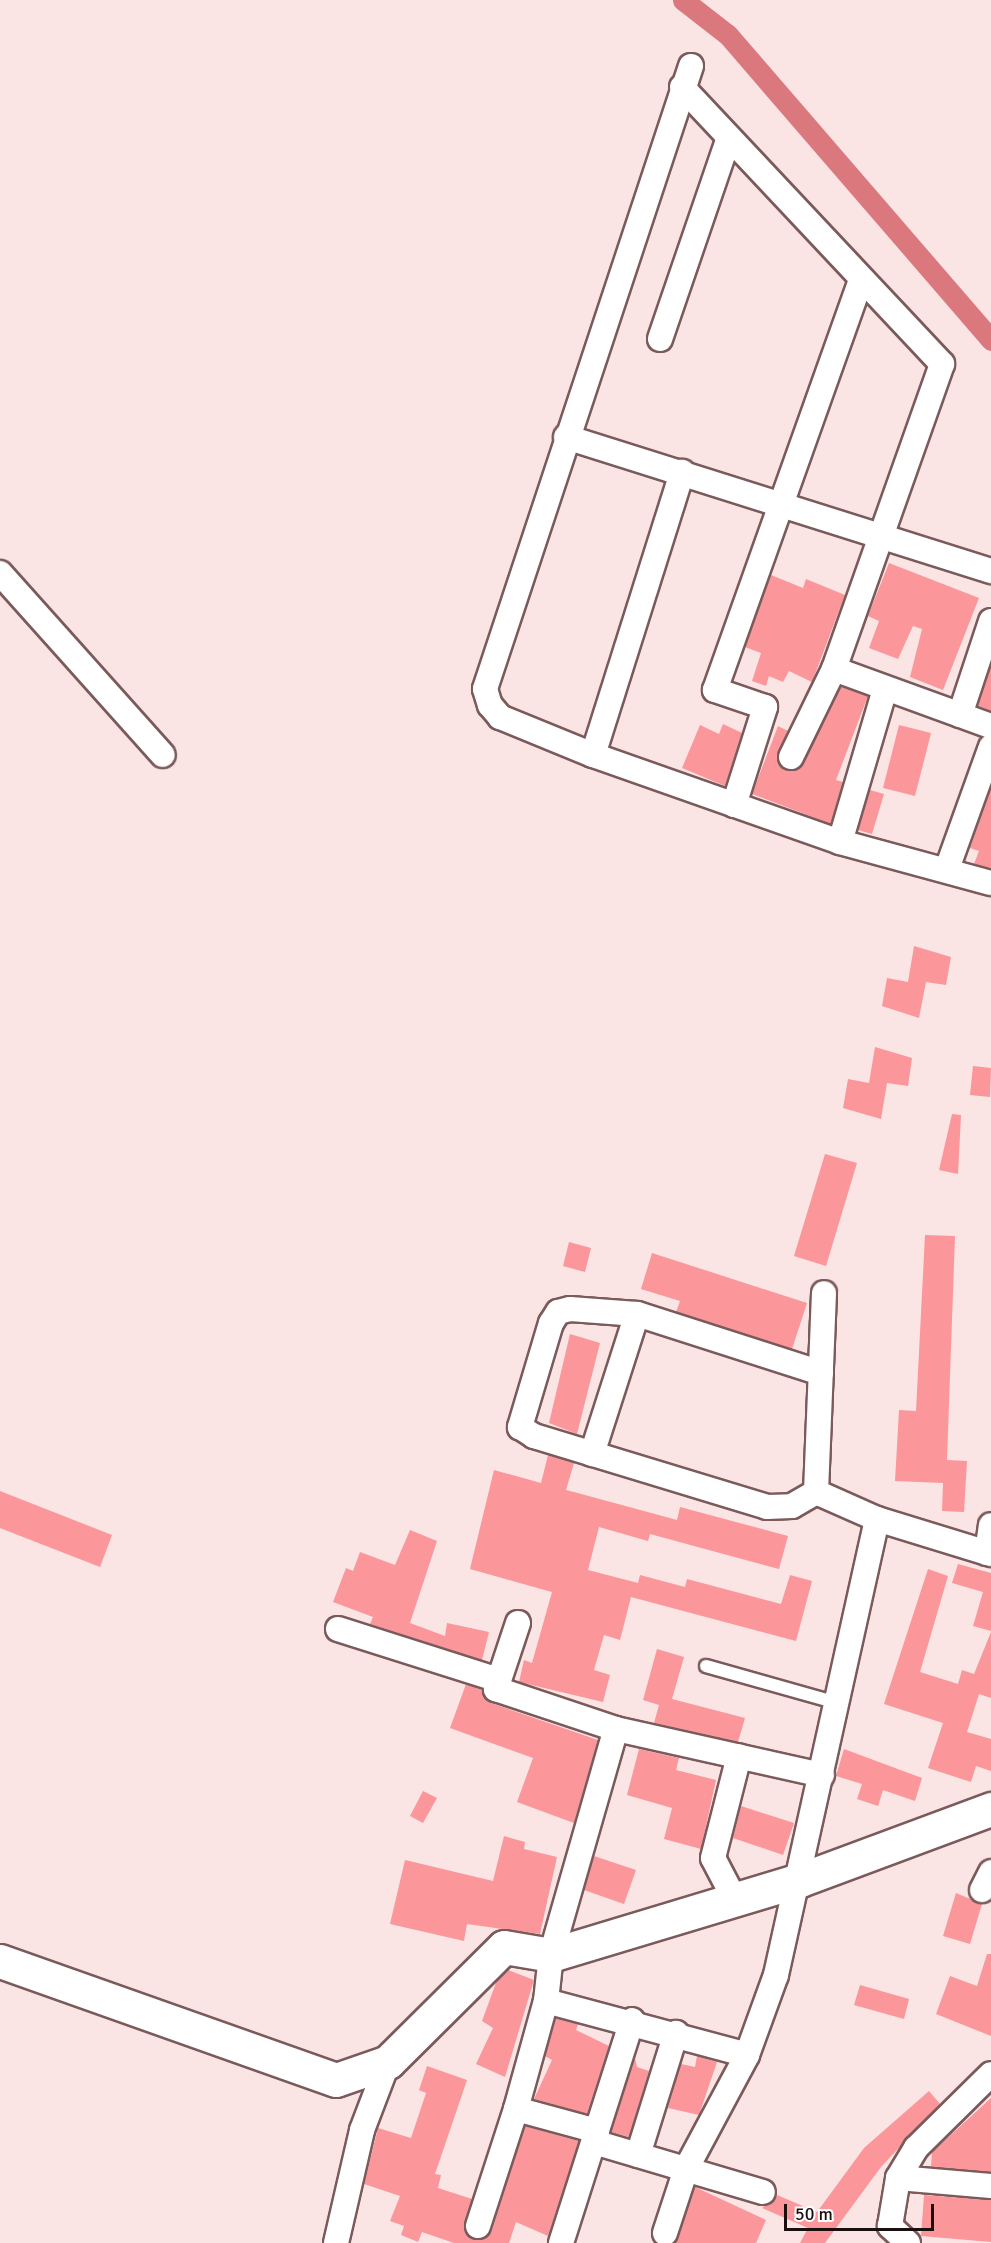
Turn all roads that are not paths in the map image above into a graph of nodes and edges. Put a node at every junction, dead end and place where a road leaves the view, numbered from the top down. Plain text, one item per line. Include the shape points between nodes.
1 (729, 138) junction
2 (861, 279) junction
3 (660, 339) dead end
4 (567, 437) junction
5 (682, 472) junction
6 (781, 502) junction
7 (882, 534) junction
8 (991, 571) edge
9 (0, 573) edge
10 (991, 621) edge
11 (834, 669) junction
12 (885, 689) junction
13 (960, 715) junction
14 (991, 726) edge
15 (991, 747) edge
16 (162, 755) dead end
17 (593, 755) junction
18 (791, 757) dead end
19 (734, 805) junction
20 (840, 842) junction
21 (947, 869) junction
22 (991, 884) edge
23 (824, 1293) dead end
24 (637, 1314) junction
25 (821, 1372) junction
26 (592, 1454) junction
27 (816, 1492) junction
28 (878, 1519) junction
29 (991, 1524) edge
30 (989, 1554) edge
31 (518, 1623) dead end
32 (338, 1629) dead end
33 (706, 1666) dead end
34 (499, 1680) junction
35 (838, 1703) junction
36 (616, 1729) junction
37 (739, 1756) junction
38 (822, 1774) junction
39 (991, 1809) edge
40 (800, 1880) junction
41 (735, 1900) junction
42 (551, 1954) junction
43 (0, 1961) edge
44 (546, 2001) junction
45 (632, 2020) junction
46 (676, 2033) junction
47 (747, 2055) junction
48 (387, 2062) junction
49 (991, 2074) edge
50 (516, 2109) junction
51 (596, 2137) junction
52 (638, 2155) junction
53 (686, 2169) junction
54 (898, 2178) junction
55 (991, 2186) edge
56 (763, 2192) dead end
57 (478, 2226) dead end
58 (665, 2233) dead end
59 (336, 2243) edge
60 (561, 2243) edge
61 (908, 2243) edge

1 - 2 street
1 - 3 street
1 - 4 street via 686,77
2 - 6 street
2 - 7 street via 942,364
4 - 5 street
4 - 17 street via 485,689 500,717
5 - 6 street
5 - 17 street
6 - 7 street
6 - 19 street via 715,690 765,707
7 - 8 street
7 - 11 street
9 - 16 street
10 - 13 street
11 - 12 street
11 - 18 street
12 - 13 street
12 - 20 street
13 - 14 street
15 - 21 street
17 - 19 street
19 - 20 street
20 - 21 street
21 - 22 street
23 - 25 street
24 - 25 street
24 - 26 street
24 - 26 street via 570,1309 558,1311 550,1323 520,1426
25 - 27 street
26 - 27 street via 767,1507 792,1506
27 - 28 street
28 - 30 street
28 - 35 street
29 - 30 street
31 - 34 street
32 - 34 street
33 - 35 lane
34 - 36 street via 496,1689
35 - 38 street
36 - 37 street
36 - 42 street
37 - 38 street
37 - 41 street via 713,1858
38 - 40 street
39 - 40 main road
40 - 41 main road
40 - 47 street
41 - 42 main road
42 - 44 street
42 - 48 main road via 504,1947
43 - 48 main road via 336,2080
44 - 45 street
44 - 50 street
45 - 46 street
45 - 51 street
46 - 47 street
46 - 52 street
47 - 53 street
48 - 59 street via 362,2130
49 - 54 street via 916,2148
50 - 51 street
50 - 57 street
51 - 52 street
51 - 60 street
52 - 53 street
53 - 56 street
53 - 58 street
54 - 55 street
54 - 61 street via 890,2226

